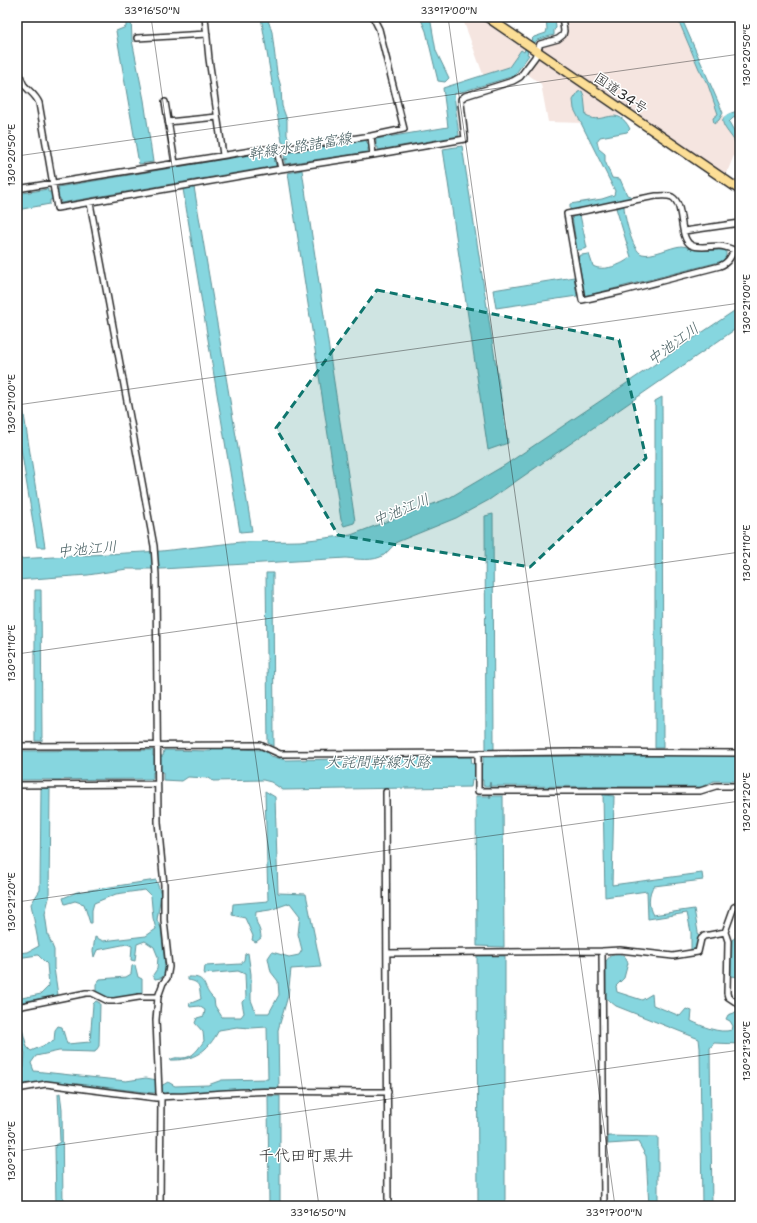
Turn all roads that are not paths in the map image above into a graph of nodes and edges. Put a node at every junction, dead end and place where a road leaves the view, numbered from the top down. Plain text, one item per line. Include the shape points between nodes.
1 (205, 17) edge
2 (373, 17) edge
3 (487, 17) edge
4 (562, 17) edge
5 (206, 34) junction
6 (137, 38) dead end
7 (537, 51) junction
8 (17, 63) edge
9 (165, 102) dead end
10 (217, 117) junction
11 (168, 122) junction
12 (371, 138) junction
13 (277, 150) junction
14 (373, 152) junction
15 (223, 155) junction
16 (175, 163) junction
17 (280, 166) junction
18 (52, 183) junction
19 (17, 189) edge
20 (740, 190) edge
21 (90, 203) junction
22 (740, 223) edge
23 (684, 231) junction
24 (734, 250) junction
25 (740, 250) edge
26 (17, 746) edge
27 (158, 746) junction
28 (478, 753) junction
29 (740, 753) edge
30 (158, 784) junction
31 (17, 785) edge
32 (740, 786) edge
33 (386, 792) dead end
34 (740, 904) edge
35 (725, 932) junction
36 (602, 951) junction
37 (387, 953) junction
38 (158, 997) junction
39 (740, 1005) edge
40 (17, 1006) edge
41 (17, 1089) edge
42 (388, 1092) junction
43 (160, 1095) junction
44 (160, 1206) edge
45 (388, 1206) edge
46 (604, 1206) edge

1 - 5 street
2 - 12 street via 379,29 404,129
3 - 7 highway, 国道34号
4 - 7 street via 563,35 540,44
5 - 6 street
5 - 10 street
7 - 14 street via 536,57 520,77 461,99 465,139
7 - 20 highway, 国道34号
8 - 18 street via 24,85 39,103
9 - 11 street
10 - 11 street
10 - 15 street
11 - 16 street
12 - 13 street
12 - 14 street
13 - 15 street via 263,148
13 - 17 street
14 - 17 street via 295,167
15 - 16 street
16 - 18 street
17 - 21 street
18 - 19 street
18 - 21 street via 57,208
21 - 27 street via 154,546
22 - 23 street
23 - 24 street via 690,244 720,246
23 - 24 street via 676,201 669,196 632,200 567,214 582,300 720,266 728,262
24 - 25 street
26 - 27 street
27 - 28 street via 260,745 280,754
27 - 30 street
28 - 29 street
28 - 32 street via 478,791 700,791 716,786
30 - 31 street
30 - 38 street via 158,822 169,967
33 - 37 street
34 - 35 street via 734,908
35 - 36 street via 704,936 698,952 673,956 620,950
35 - 39 street via 728,941 727,993 728,997
36 - 37 street
36 - 46 street
37 - 42 street
38 - 40 street via 114,1001 86,993
38 - 43 street via 156,1020
41 - 43 street via 46,1084 156,1098
42 - 43 street via 233,1092 182,1097
42 - 45 street
43 - 44 street

